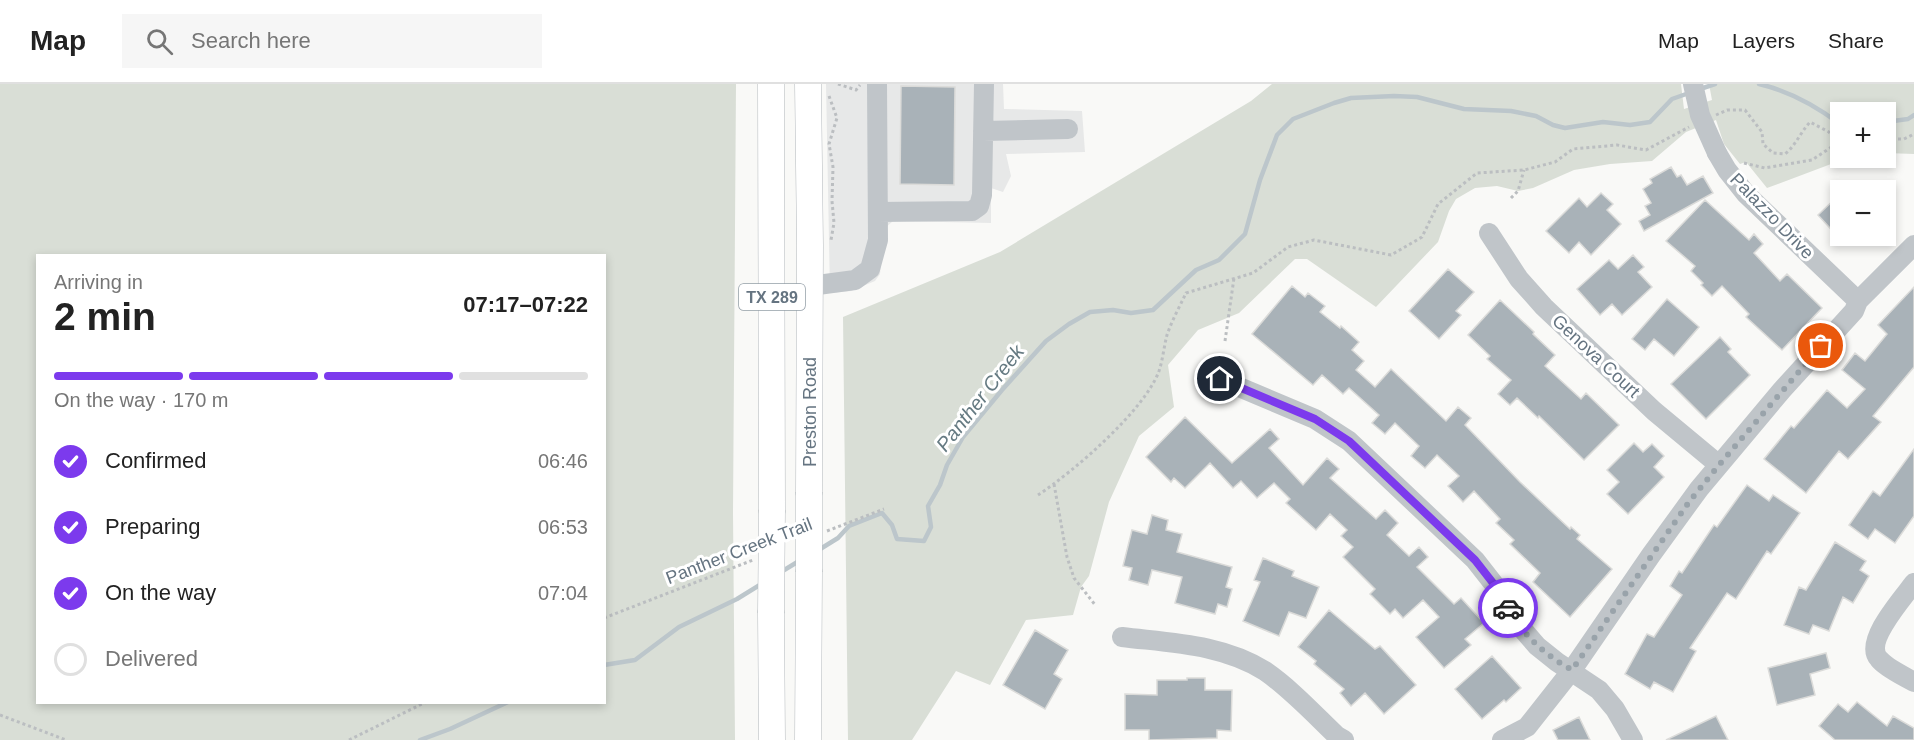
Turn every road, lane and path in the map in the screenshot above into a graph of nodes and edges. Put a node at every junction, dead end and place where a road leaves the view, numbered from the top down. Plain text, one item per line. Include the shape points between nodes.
1 (771, 84) edge
2 (838, 84) edge
3 (861, 84) edge
4 (877, 84) edge
5 (984, 84) edge
6 (1693, 84) edge
7 (818, 88) edge
8 (1709, 116) dead end
9 (1691, 126) dead end
10 (1068, 129) dead end
11 (983, 131) junction
12 (1830, 133) edge
13 (1914, 134) edge
14 (1896, 139) edge
15 (1830, 149) edge
16 (1737, 157) dead end
17 (1524, 170) junction
18 (1511, 198) dead end
19 (878, 212) junction
20 (1489, 233) dead end
21 (831, 244) dead end
22 (1914, 245) edge
23 (1234, 278) junction
24 (810, 286) junction
25 (1858, 301) junction
26 (1225, 340) dead end
27 (1220, 379) dead end
28 (1719, 465) junction
29 (1054, 484) junction
30 (1038, 495) dead end
31 (884, 509) dead end
32 (817, 535) dead end
33 (761, 557) dead end
34 (1914, 583) edge
35 (1096, 606) dead end
36 (606, 617) edge
37 (1122, 637) dead end
38 (1572, 670) junction
39 (1914, 682) edge
40 (422, 704) edge
41 (0, 716) edge
42 (1340, 738) edge
43 (66, 740) edge
44 (349, 740) edge
45 (772, 740) edge
46 (808, 740) edge
47 (1502, 740) edge
48 (1633, 740) edge

1 - 45 main road, Preston Road / TX 289, bridge
2 - 3 path via 856,90
4 - 19 street
5 - 11 street
6 - 25 street, Palazzo Drive, bridge via 1700,115 1727,170 1746,194
7 - 21 path via 837,118 830,144 834,224
7 - 24 main road, Preston Road / TX 289
8 - 12 path via 1745,110 1761,132 1763,144 1773,153 1785,154 1794,147 1810,122
9 - 17 path via 1646,150 1617,145 1572,149 1555,162
10 - 11 street
11 - 19 street via 979,206 972,211
13 - 14 path
15 - 16 path via 1812,160 1765,168 1745,164
17 - 18 path via 1518,191
17 - 23 path via 1477,173 1438,204 1422,237 1391,255 1314,240 1288,247 1253,273
19 - 24 street via 878,240 870,269 855,279
20 - 28 street, Genova Court via 1519,279 1544,307 1646,404
22 - 25 street
23 - 26 path
23 - 29 path via 1186,293 1168,333 1159,372 1144,395 1127,418
24 - 46 main road, Preston Road / TX 289, bridge
25 - 28 street via 1854,311
27 - 38 street via 1315,419 1349,441 1475,560 1531,639
28 - 38 street via 1680,514
29 - 30 path
29 - 35 path via 1074,578
31 - 32 path, Panther Creek Trail
33 - 36 path, Panther Creek Trail
34 - 39 street via 1876,638 1875,652 1882,663
37 - 42 street via 1201,646 1247,661 1280,682
38 - 47 street via 1527,726
38 - 48 street via 1599,690
40 - 44 path
41 - 43 path

